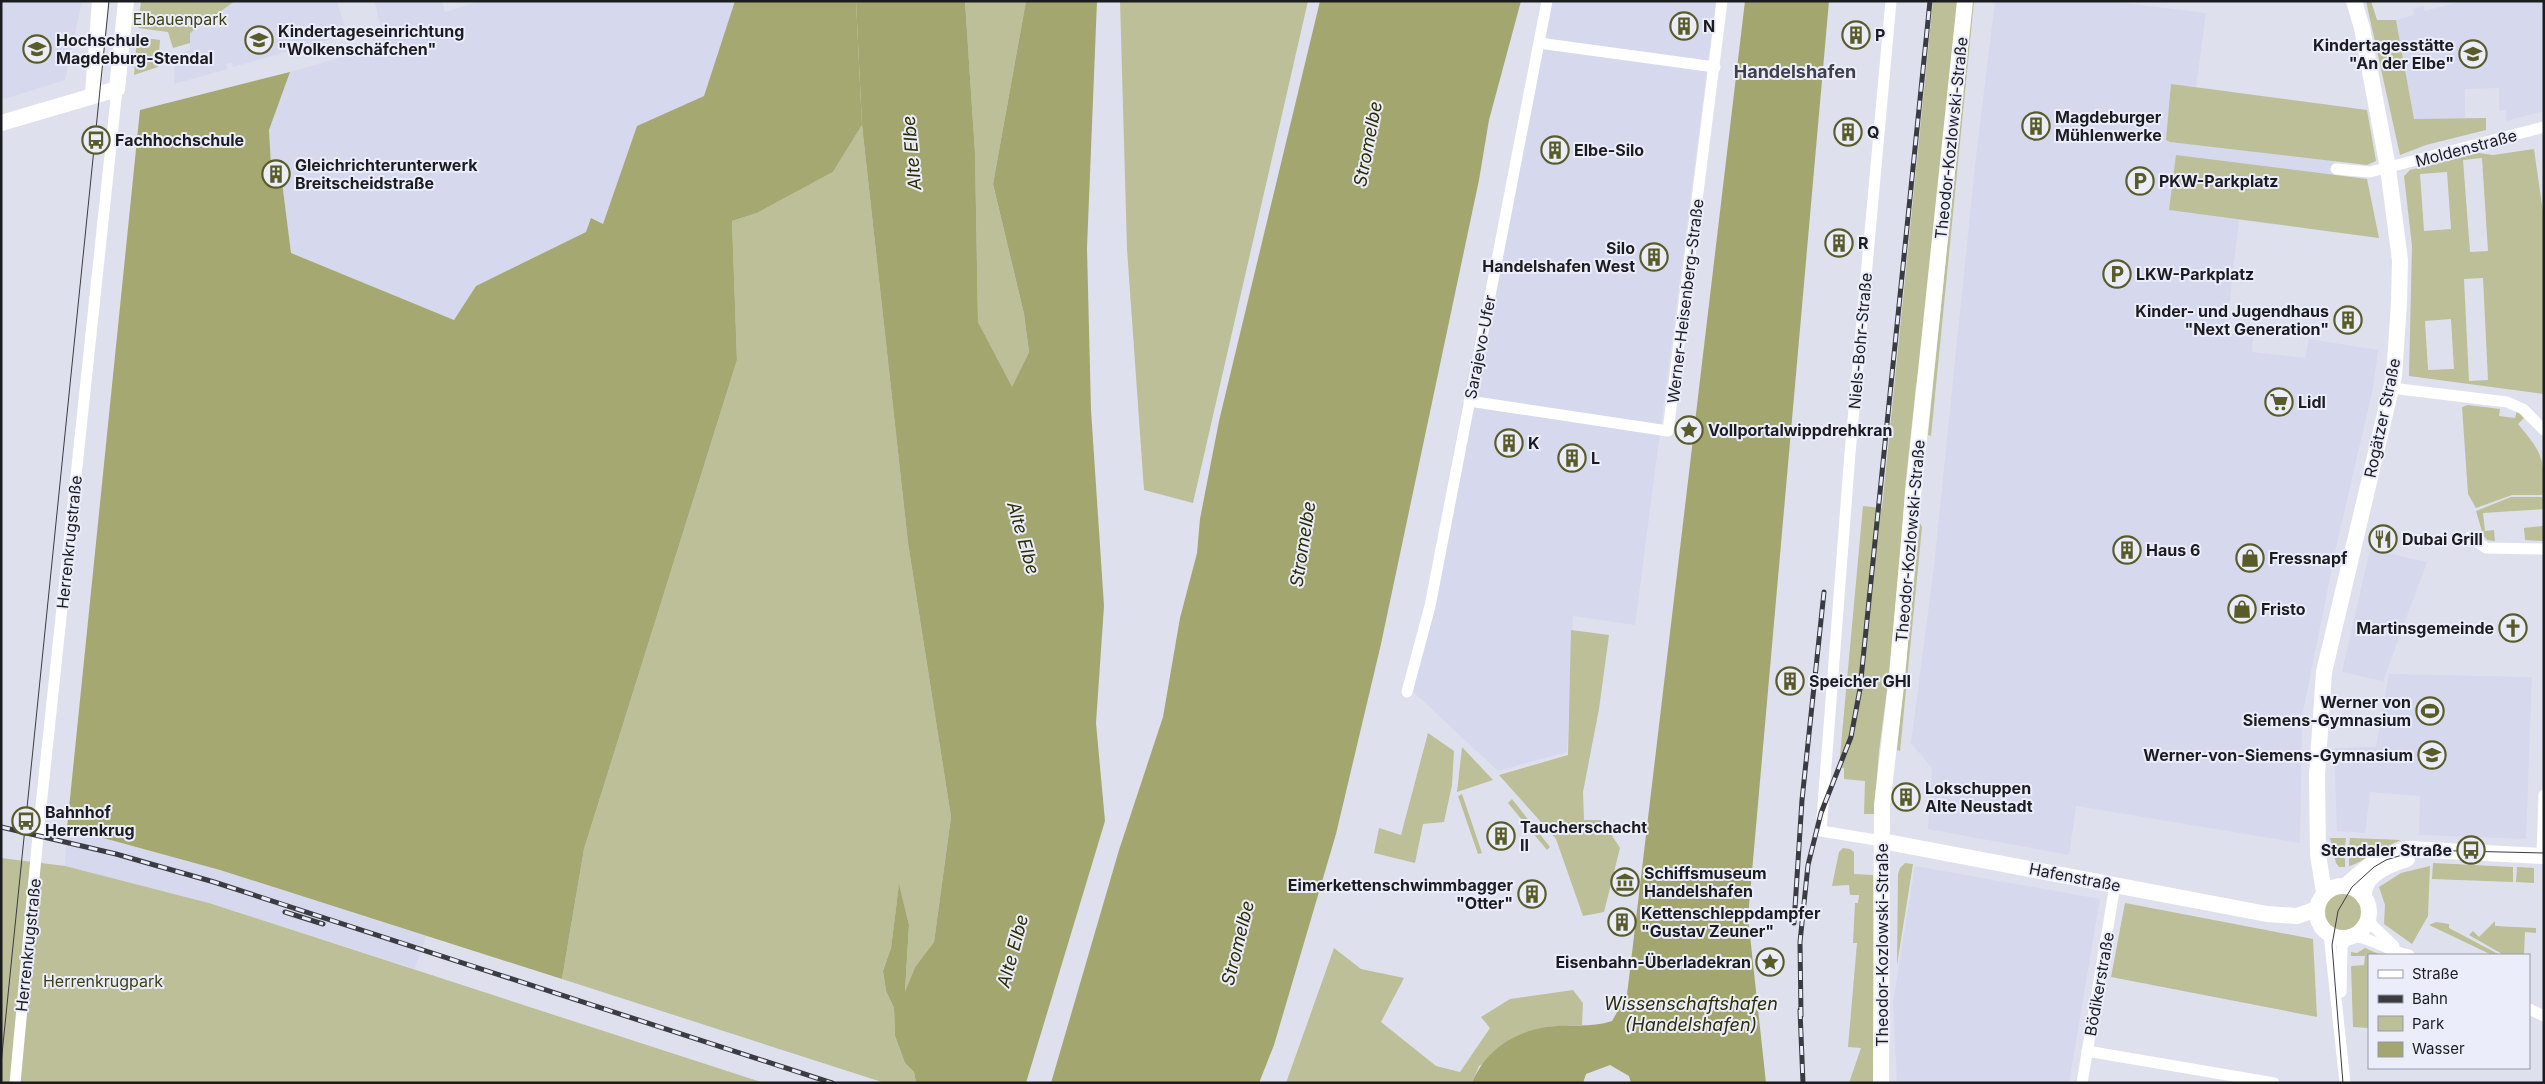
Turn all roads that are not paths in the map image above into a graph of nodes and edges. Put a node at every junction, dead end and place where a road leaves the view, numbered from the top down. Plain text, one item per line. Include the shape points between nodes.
1 (100, 1) edge
2 (126, 1) edge
3 (1548, 1) edge
4 (1722, 1) edge
5 (1891, 1) edge
6 (1965, 1) edge
7 (2354, 1) edge
8 (1539, 43) junction
9 (1715, 67) junction
10 (116, 89) junction
11 (93, 94) junction
12 (1, 123) edge
13 (2544, 127) edge
14 (2388, 168) junction
15 (2336, 169) dead end
16 (2391, 388) junction
17 (1469, 401) junction
18 (2544, 430) edge
19 (2470, 537) dead end
20 (2544, 549) edge
21 (1407, 692) dead end
22 (2544, 795) edge
23 (2318, 835) junction
24 (1882, 841) junction
25 (2442, 852) junction
26 (2543, 856) edge
27 (2115, 885) junction
28 (2344, 886) junction
29 (2324, 893) junction
30 (2364, 897) junction
31 (2317, 909) junction
32 (2268, 914) junction
33 (2368, 918) junction
34 (2324, 930) junction
35 (2350, 937) junction
36 (2404, 954) edge
37 (2408, 954) edge
38 (2530, 1009) edge
39 (2338, 1016) junction
40 (2544, 1016) edge
41 (2087, 1051) junction
42 (15, 1083) edge
43 (1881, 1083) edge
44 (2082, 1083) edge
45 (2274, 1083) edge
46 (2345, 1083) edge

1 - 11 street
2 - 10 street, Herrenkrugstraße
3 - 8 street, Sarajevo-Ufer
4 - 9 street, Werner-Heisenberg-Straße
5 - 24 street, Niels-Bohr-Straße via 1850,453 1821,831
6 - 24 street, Theodor-Kozlowski-Straße via 1883,797
7 - 14 street, Rogätzer Straße
8 - 9 street
8 - 17 street, Sarajevo-Ufer
9 - 17 street, Werner-Heisenberg-Straße via 1668,431
10 - 11 street
10 - 42 street, Herrenkrugstraße
11 - 12 street
13 - 14 street, Moldenstraße
14 - 15 street, Moldenstraße via 2370,172
14 - 16 street, Rogätzer Straße via 2400,260 2397,340
16 - 18 street via 2507,402 2523,409
16 - 23 street, Rogätzer Straße via 2326,659 2318,775
17 - 21 street, Sarajevo-Ufer via 1430,606
19 - 20 street via 2486,548
22 - 26 street
23 - 28 street, Rogätzer Straße via 2334,876
23 - 29 street, Rogätzer Straße
24 - 27 street, Hafenstraße
24 - 43 street, Theodor-Kozlowski-Straße
25 - 26 street
25 - 28 street via 2408,849 2392,853 2373,861
25 - 30 street via 2410,858 2387,867 2369,879
27 - 32 street, Hafenstraße
27 - 41 street, Bödikerstraße
28 - 29 street
28 - 30 street via 2354,888
29 - 31 street
30 - 33 street
31 - 32 street, Hafenstraße via 2300,916
31 - 34 street
32 - 34 street, Hafenstraße via 2298,926
33 - 35 street via 2363,928
33 - 37 street via 2385,939
34 - 35 street via 2337,937
34 - 39 street
35 - 36 street via 2366,938
35 - 39 street via 2342,946
38 - 40 street
39 - 46 street
41 - 44 street, Bödikerstraße
41 - 45 street

